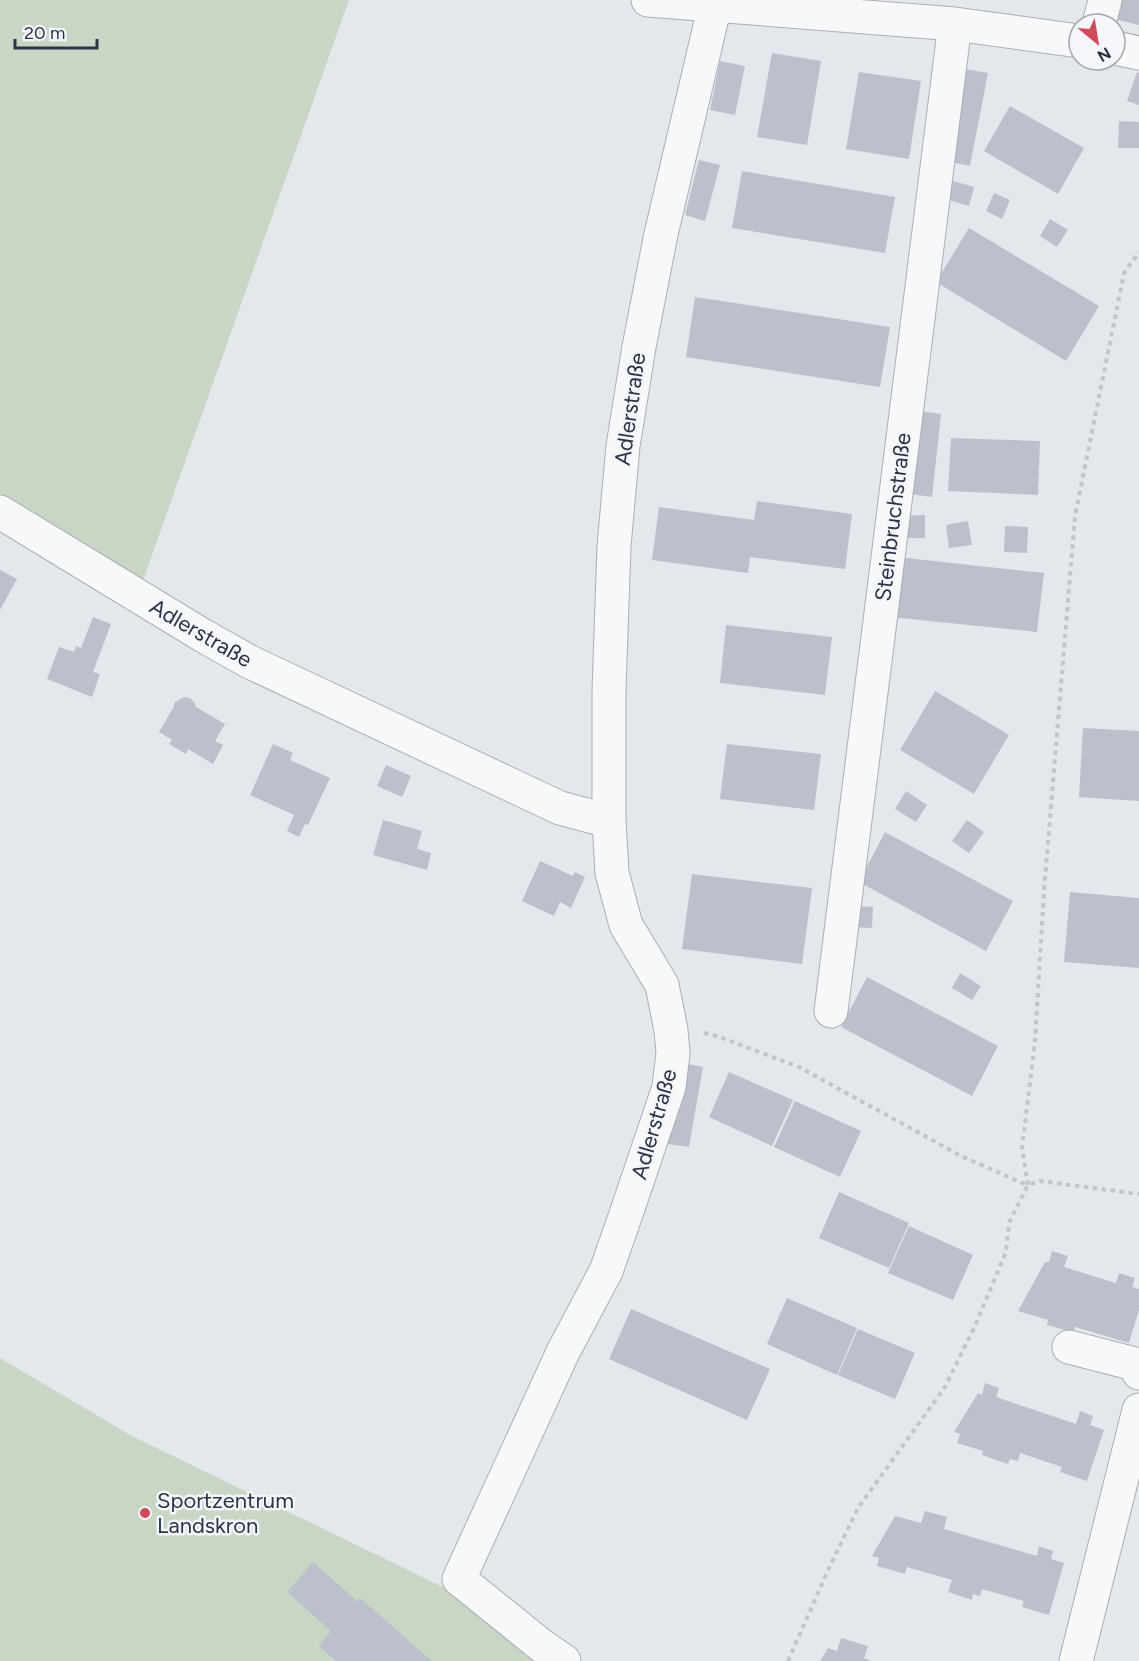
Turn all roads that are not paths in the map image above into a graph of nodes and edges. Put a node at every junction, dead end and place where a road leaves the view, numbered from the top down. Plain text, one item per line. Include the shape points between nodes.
1 (648, 0) edge
2 (715, 5) junction
3 (955, 24) junction
4 (1067, 39) edge
5 (0, 512) edge
6 (609, 821) junction
7 (831, 1011) dead end
8 (1069, 1347) dead end
9 (1139, 1373) edge
10 (1139, 1410) edge
11 (564, 1661) edge
12 (1076, 1661) edge

1 - 2 street
2 - 3 street
2 - 6 street, Adlerstraße via 661,234 624,446 614,546
3 - 4 street
3 - 7 street, Steinbruchstraße
5 - 6 street, Adlerstraße via 250,662 560,808
6 - 11 street, Adlerstraße via 612,873 626,925 662,985 673,1053 669,1087 606,1271 563,1352 459,1579
8 - 9 street via 1135,1364
10 - 12 street

